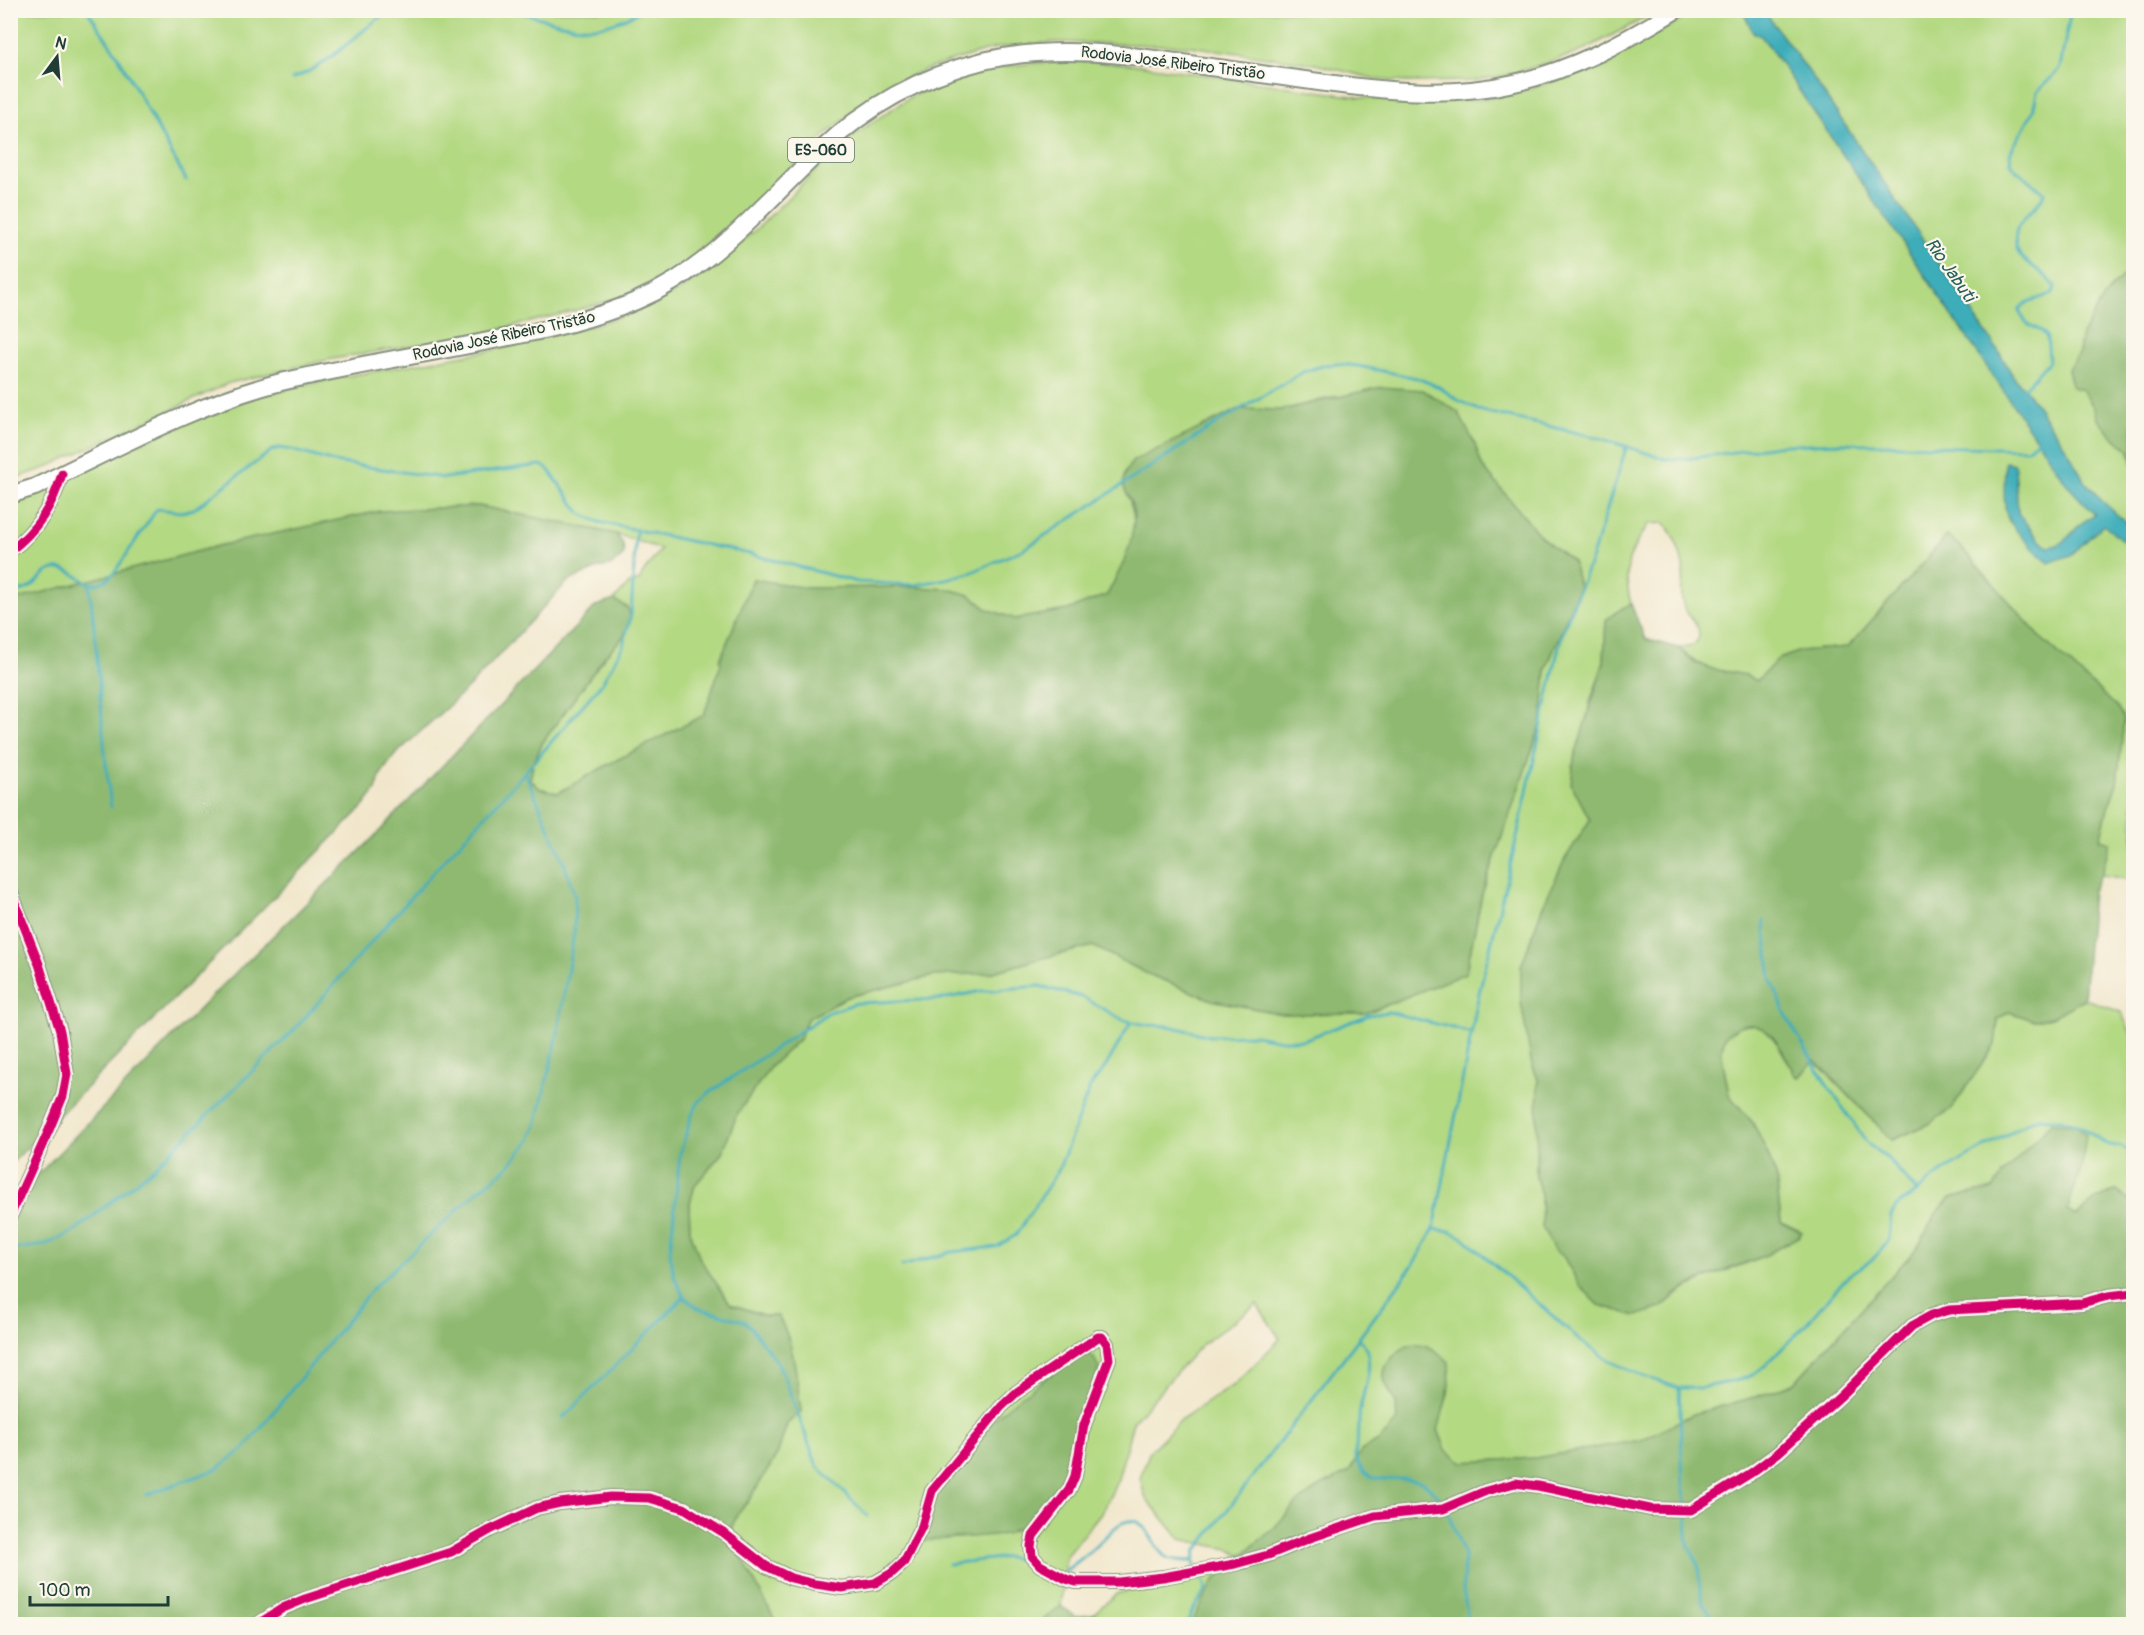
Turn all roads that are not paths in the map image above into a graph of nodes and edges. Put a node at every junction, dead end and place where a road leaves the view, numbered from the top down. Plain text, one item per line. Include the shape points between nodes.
1 (1676, 10) edge
2 (62, 474) junction
3 (10, 495) edge
4 (10, 551) edge
5 (10, 890) edge
6 (10, 1216) edge
7 (2133, 1293) edge
8 (258, 1624) edge

1 - 2 main road, Rodovia José Ribeiro Tristão / ES-060 via 1608,51 1513,84 1466,91 1366,89 1087,51 1040,52 983,61 922,81 874,108 822,149 718,250 669,285 638,300 586,320 250,391 190,413
2 - 3 main road, Rodovia José Ribeiro Tristão / ES-060
2 - 4 street via 54,499 39,524
5 - 6 street via 57,1020 67,1074 63,1096
7 - 8 street via 2082,1303 1949,1310 1932,1315 1912,1326 1778,1453 1691,1510 1650,1509 1515,1484 1443,1509 1375,1516 1235,1564 1163,1577 1084,1583 1066,1579 1044,1568 1032,1556 1031,1546 1075,1476 1084,1425 1109,1359 1106,1341 1098,1337 1017,1392 1002,1407 932,1491 908,1558 875,1583 832,1587 791,1578 766,1566 684,1508 649,1498 595,1498 537,1508 451,1552 305,1599

